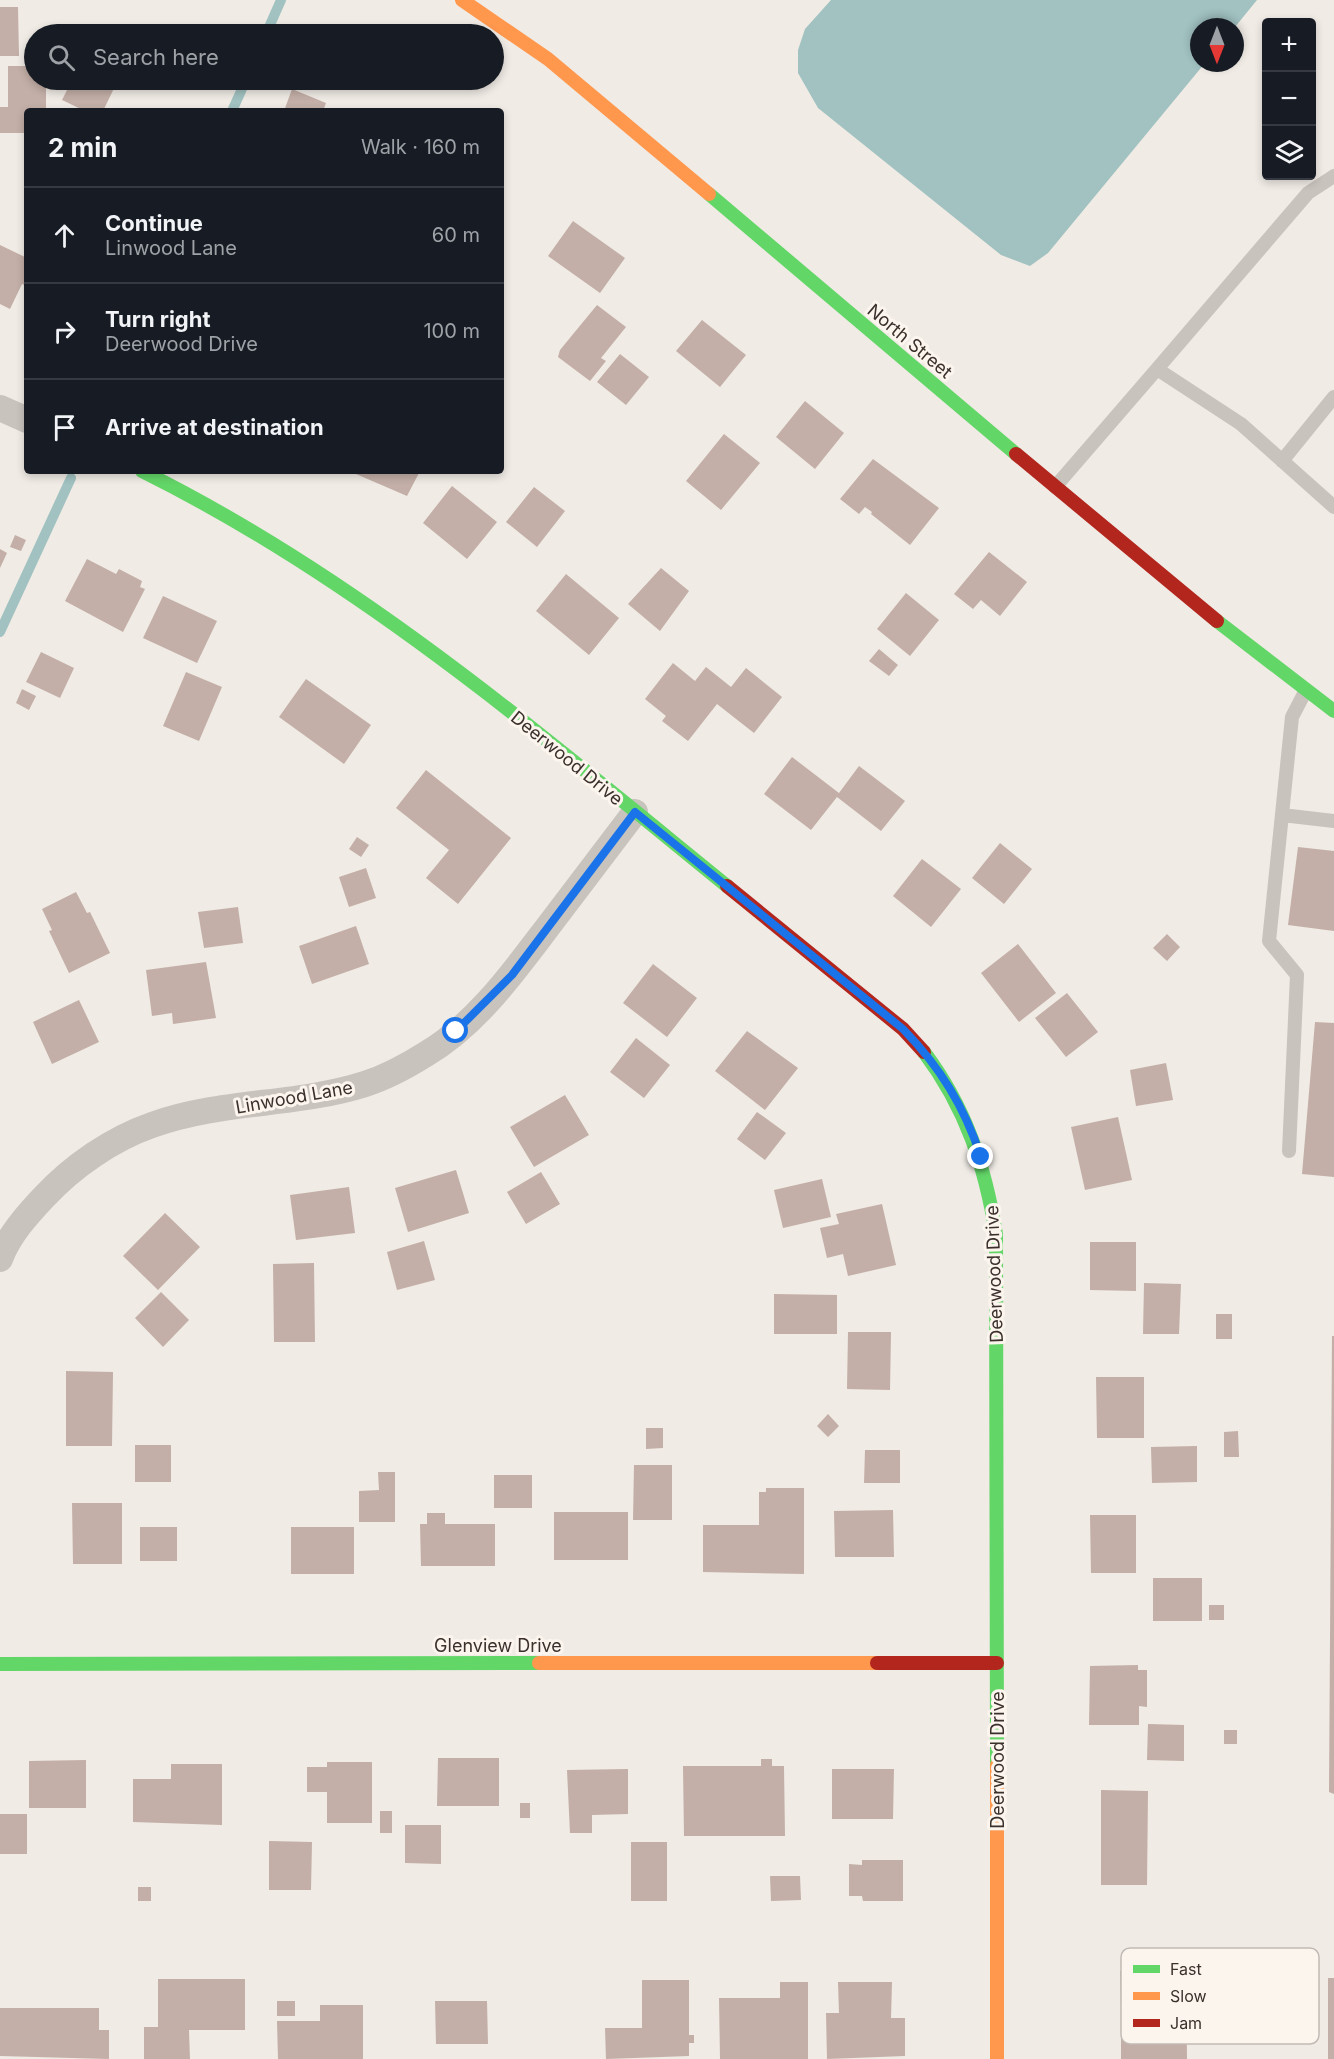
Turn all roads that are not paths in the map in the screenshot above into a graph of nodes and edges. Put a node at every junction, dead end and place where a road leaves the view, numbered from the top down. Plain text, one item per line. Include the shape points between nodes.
1 (462, 0) edge
2 (497, 24) edge
3 (504, 29) edge
4 (1334, 176) edge
5 (1157, 369) junction
6 (1334, 398) edge
7 (0, 408) edge
8 (24, 419) edge
9 (1282, 461) junction
10 (147, 474) edge
11 (1055, 487) junction
12 (1334, 507) edge
13 (1306, 690) junction
14 (1334, 711) edge
15 (635, 812) junction
16 (1282, 815) junction
17 (1334, 821) edge
18 (1289, 1151) dead end
19 (0, 1259) edge
20 (997, 1663) junction
21 (0, 1664) edge
22 (997, 2059) edge

1 - 2 street, North Street
3 - 11 street, North Street via 548,59
4 - 5 lane via 1308,193
5 - 9 lane via 1241,424
5 - 11 lane
6 - 9 lane
7 - 8 street
9 - 12 lane
10 - 15 street, Deerwood Drive via 277,545 384,615
11 - 13 street, North Street via 1186,597
13 - 14 street, North Street
13 - 16 lane via 1292,717
15 - 19 street, Linwood Lane via 512,975 429,1053 366,1084 180,1117 121,1139 56,1184 28,1214
15 - 20 street, Deerwood Drive via 903,1029 940,1071 968,1120 991,1192 996,1234
16 - 17 lane
16 - 18 lane via 1269,941 1297,975
20 - 21 street, Glenview Drive
20 - 22 street, Deerwood Drive

